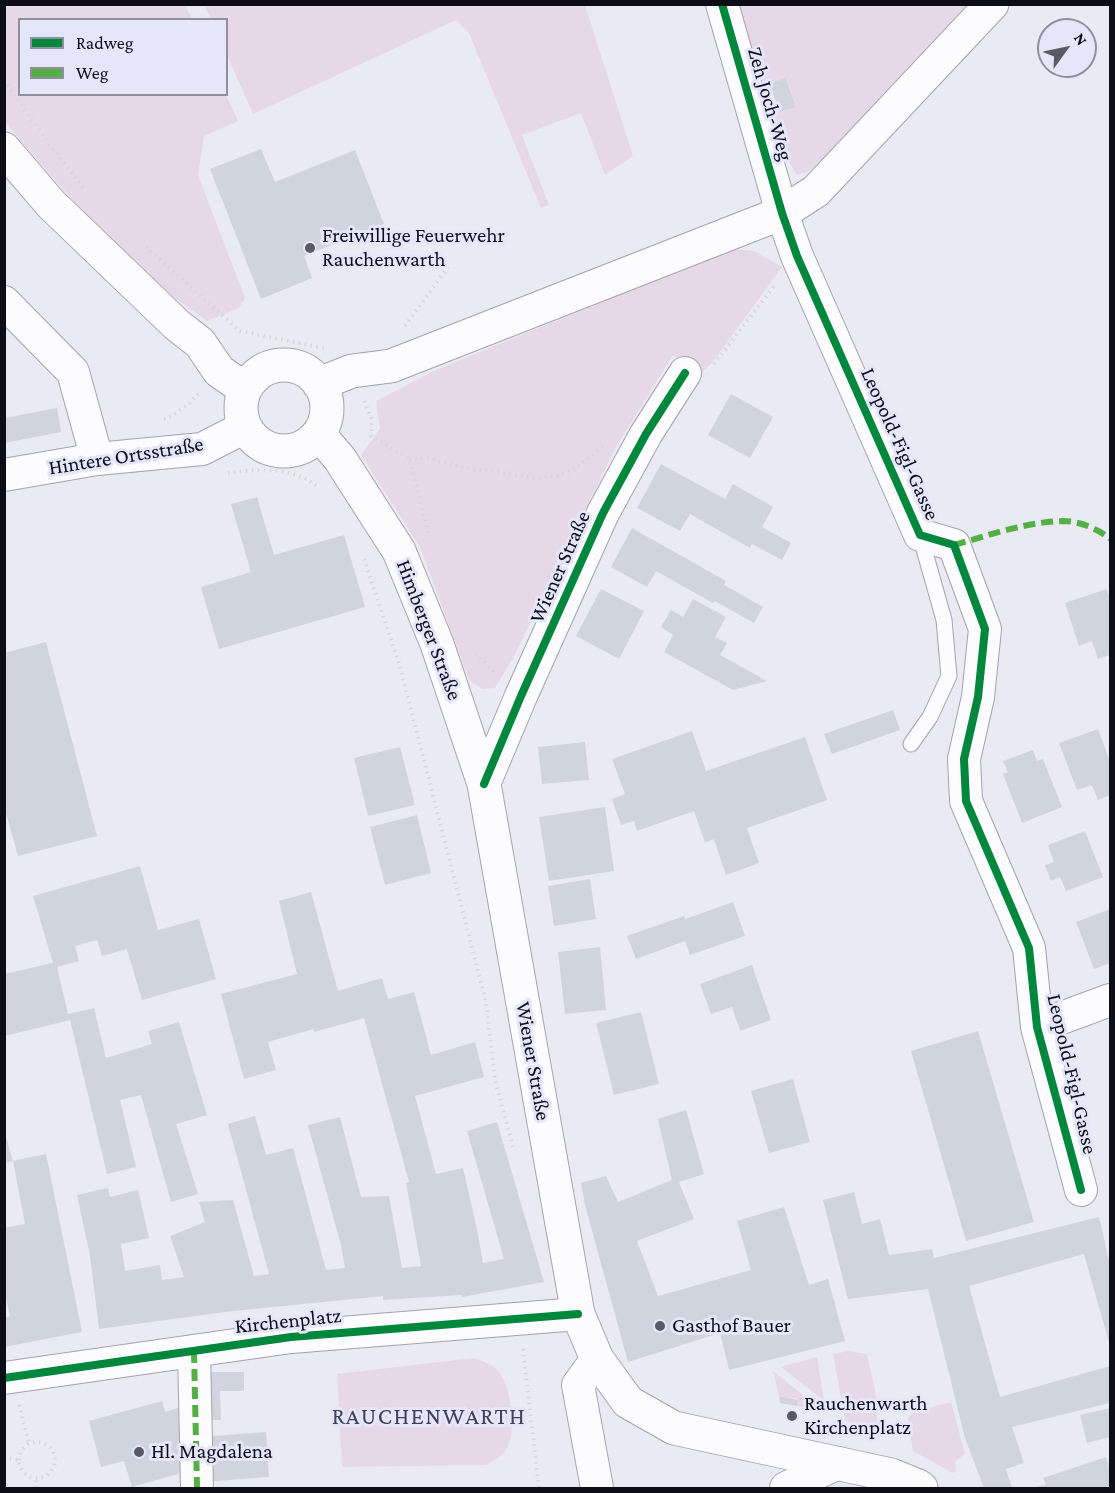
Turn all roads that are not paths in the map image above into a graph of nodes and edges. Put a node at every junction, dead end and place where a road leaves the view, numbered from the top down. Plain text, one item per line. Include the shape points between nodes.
1 (722, 4) edge
2 (992, 4) edge
3 (4, 149) edge
4 (782, 213) junction
5 (4, 302) edge
6 (685, 373) road end
7 (255, 379) junction
8 (316, 419) junction
9 (245, 427) junction
10 (97, 459) junction
11 (4, 475) edge
12 (920, 535) junction
13 (911, 744) dead end
14 (484, 784) junction
15 (1110, 1000) edge
16 (1037, 1027) junction
17 (1081, 1190) dead end
18 (578, 1314) junction
19 (194, 1351) junction
20 (597, 1359) junction
21 (4, 1378) edge
22 (838, 1463) junction
23 (197, 1488) edge
24 (597, 1488) edge
25 (786, 1488) edge
26 (921, 1488) edge

1 - 4 street, Zeh Joch-Weg
2 - 4 main road via 816,191
3 - 7 main road via 51,204 198,346 234,353
4 - 8 main road via 356,381
4 - 12 street, Leopold-Figl-Gasse
5 - 10 street via 73,372
6 - 14 street, Wiener Straße via 603,513
7 - 8 main road, Himberger Straße via 274,366 295,366 313,376
7 - 9 main road via 240,404
8 - 9 main road via 286,452 257,443
8 - 14 main road, Himberger Straße via 399,551 437,644
9 - 10 street, Hintere Ortsstraße via 202,449
10 - 11 street, Hintere Ortsstraße
12 - 13 lane via 944,620 949,676 930,717
12 - 16 street, Leopold-Figl-Gasse via 954,545 985,629 978,697 964,759 966,801 1029,948
14 - 18 main road, Wiener Straße
15 - 16 street, Leopold-Figl-Gasse
16 - 17 street, Leopold-Figl-Gasse
18 - 19 street, Kirchenplatz via 291,1337
18 - 20 main road, Wiener Straße
19 - 21 street, Kirchenplatz
19 - 23 street
20 - 22 main road, Wiener Straße via 628,1402 674,1428
20 - 24 street via 578,1385
22 - 25 street
22 - 26 main road, Wiener Straße via 891,1475

